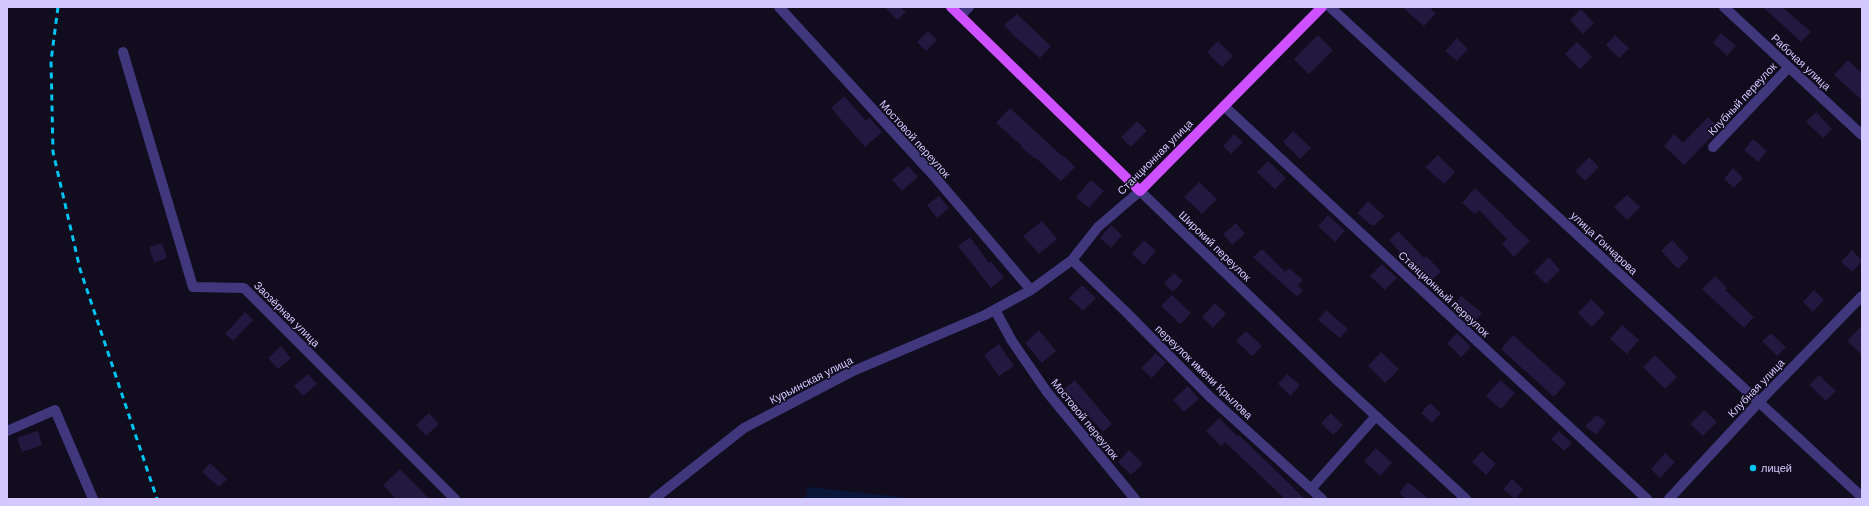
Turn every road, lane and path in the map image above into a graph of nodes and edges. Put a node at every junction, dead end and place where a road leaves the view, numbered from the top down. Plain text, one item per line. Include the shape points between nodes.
1 (779, 7) edge
2 (951, 7) edge
3 (969, 7) edge
4 (1322, 7) edge
5 (1330, 7) edge
6 (1724, 7) edge
7 (960, 16) junction
8 (123, 52) dead end
9 (1788, 67) junction
10 (1224, 106) junction
11 (1862, 136) edge
12 (1713, 147) dead end
13 (1140, 191) junction
14 (1072, 260) junction
15 (1031, 290) junction
16 (1862, 296) edge
17 (995, 310) junction
18 (1759, 402) junction
19 (1376, 416) junction
20 (7, 431) edge
21 (1311, 489) junction
22 (1862, 497) edge
23 (93, 499) edge
24 (455, 499) edge
25 (654, 499) edge
26 (1135, 499) edge
27 (1322, 499) edge
28 (1466, 499) edge
29 (1647, 499) edge
30 (1669, 499) edge

1 - 15 street, Мостовой переулок via 934,176
2 - 7 main road, Широкий переулок
3 - 7 street
4 - 10 main road, Станционная улица
5 - 18 street, улица Гончарова
6 - 9 street, Рабочая улица
7 - 13 main road, Широкий переулок
8 - 24 street, Заозёрная улица via 193,287 244,288
9 - 11 street, Рабочая улица
9 - 12 street, Клубный переулок
10 - 13 main road, Станционная улица
10 - 29 street, Станционный переулок
13 - 14 street, Станционная улица via 1098,227
13 - 19 street, Широкий переулок
14 - 15 street, Станционная улица
14 - 21 street, переулок имени Крылова via 1210,397
15 - 17 street, Станционная улица
16 - 18 street, Клубная улица
17 - 25 street, Курьинская улица via 851,372 744,428
17 - 26 street, Мостовой переулок via 1046,392
18 - 22 street, улица Гончарова
18 - 30 street, Клубная улица
19 - 21 street
19 - 28 street, Широкий переулок
20 - 23 street via 55,410
21 - 27 street, переулок имени Крылова

